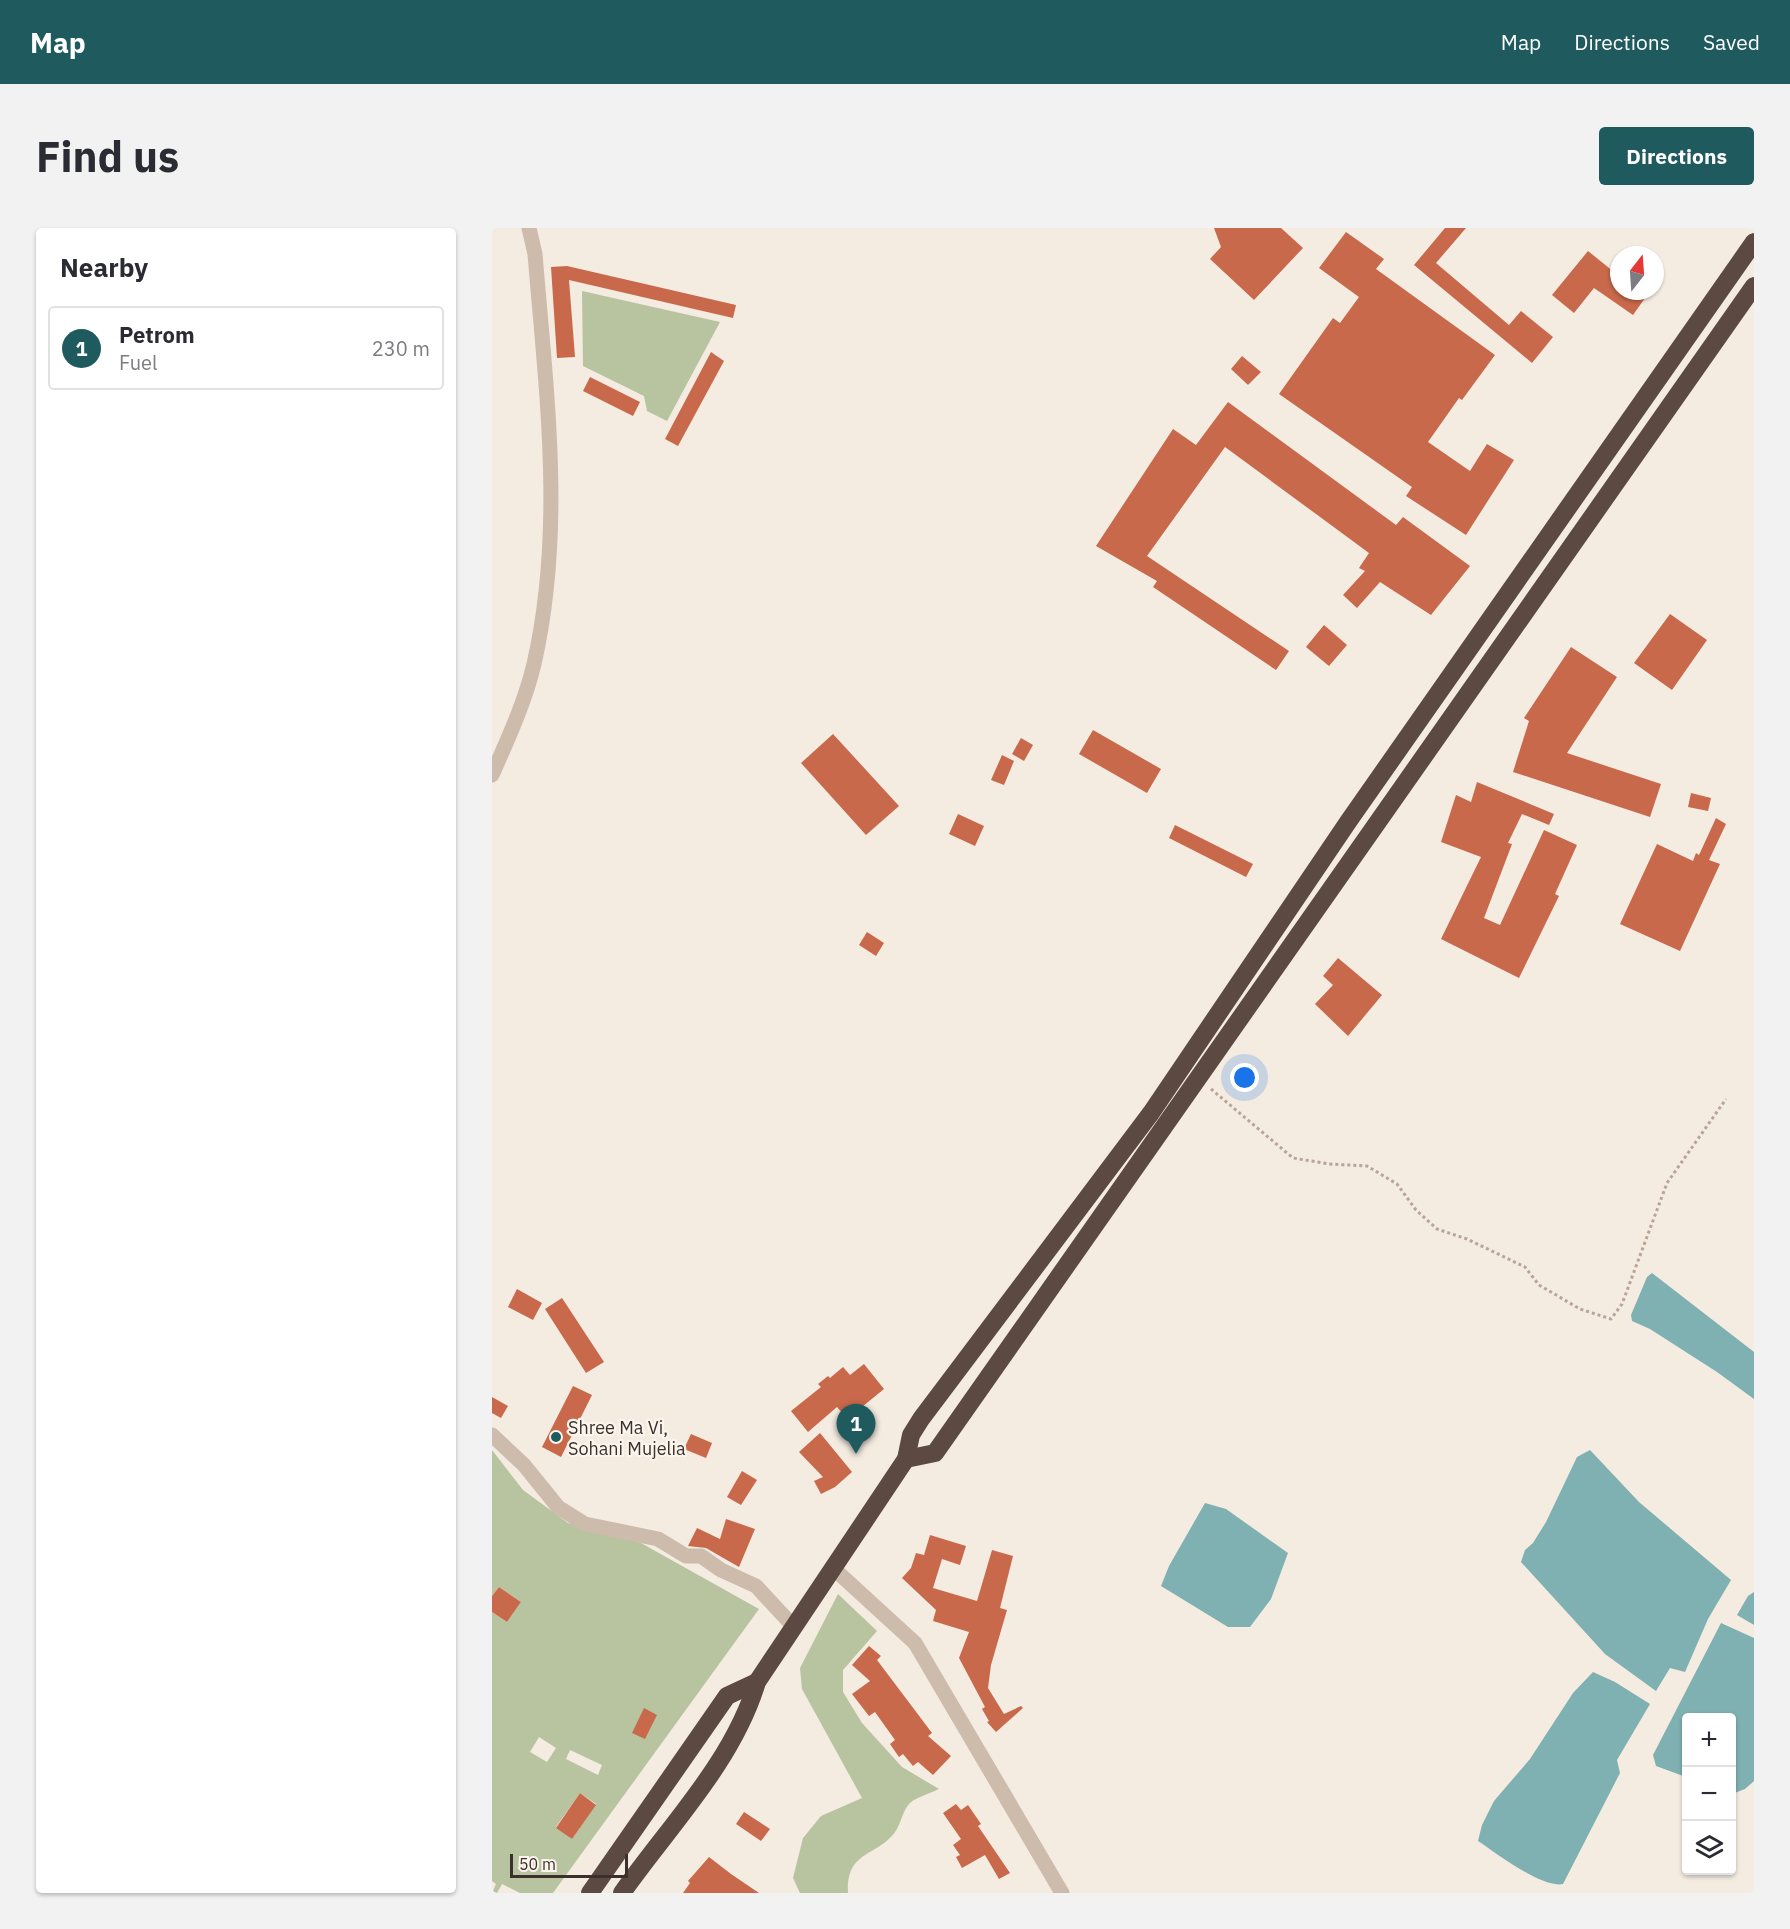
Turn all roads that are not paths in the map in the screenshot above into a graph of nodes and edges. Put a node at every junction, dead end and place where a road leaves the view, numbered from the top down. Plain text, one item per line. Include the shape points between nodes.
1 (529, 228) edge
2 (1754, 242) edge
3 (1754, 286) edge
4 (492, 774) edge
5 (492, 1435) edge
6 (906, 1459) junction
7 (833, 1568) junction
8 (794, 1627) junction
9 (757, 1682) junction
10 (590, 1893) edge
11 (622, 1893) edge
12 (1062, 1893) edge

1 - 4 street via 535,254 551,422 552,531 534,663
2 - 6 highway via 1348,822 1151,1113 921,1419 911,1435
3 - 6 highway via 935,1453
5 - 8 street via 524,1465 558,1507 585,1524 658,1539 686,1556 701,1556 756,1586
6 - 7 highway
7 - 8 highway
7 - 12 street via 915,1643
8 - 9 highway
9 - 10 highway via 727,1696
9 - 11 highway via 747,1715 719,1761

